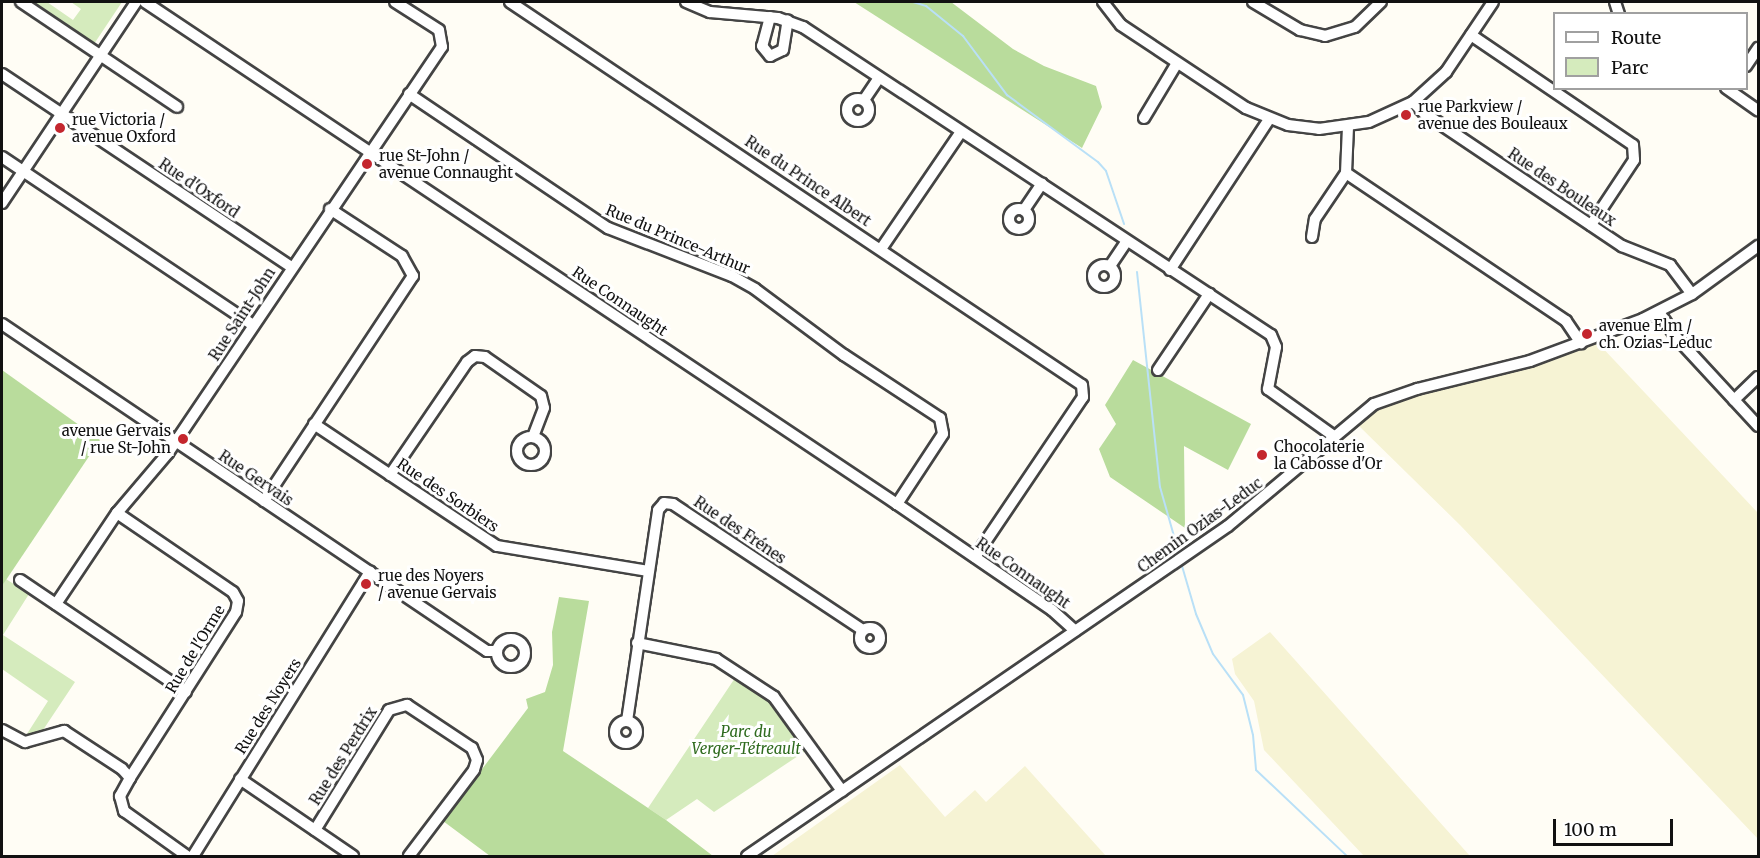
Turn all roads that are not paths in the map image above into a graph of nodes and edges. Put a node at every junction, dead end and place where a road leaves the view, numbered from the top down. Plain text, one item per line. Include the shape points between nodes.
1 (21, 2) edge
2 (136, 2) edge
3 (145, 2) edge
4 (395, 2) edge
5 (510, 2) edge
6 (686, 2) edge
7 (1103, 2) edge
8 (1253, 2) edge
9 (1382, 2) edge
10 (1493, 2) edge
11 (770, 17) junction
12 (788, 20) junction
13 (1471, 36) junction
14 (1758, 48) edge
15 (101, 55) junction
16 (1177, 63) junction
17 (1748, 63) edge
18 (2, 74) edge
19 (879, 78) junction
20 (1730, 90) edge
21 (409, 94) junction
22 (864, 100) dead end
23 (1413, 102) junction
24 (177, 107) dead end
25 (1758, 110) edge
26 (62, 114) junction
27 (1144, 118) dead end
28 (1269, 119) junction
29 (1348, 127) junction
30 (960, 133) junction
31 (370, 151) junction
32 (2, 157) edge
33 (24, 171) junction
34 (1346, 173) junction
35 (1042, 183) junction
36 (2, 203) edge
37 (330, 209) junction
38 (1024, 210) dead end
39 (1592, 225) junction
40 (1312, 237) dead end
41 (1127, 241) junction
42 (1758, 246) edge
43 (881, 249) junction
44 (1110, 266) dead end
45 (291, 267) junction
46 (1170, 270) junction
47 (1209, 294) junction
48 (1692, 294) junction
49 (1659, 312) junction
50 (2, 324) edge
51 (253, 325) junction
52 (1581, 343) junction
53 (1158, 370) dead end
54 (1758, 377) edge
55 (1734, 400) junction
56 (314, 424) junction
57 (1758, 426) edge
58 (533, 437) dead end
59 (1335, 437) junction
60 (176, 441) junction
61 (390, 475) junction
62 (264, 501) junction
63 (897, 504) junction
64 (117, 513) junction
65 (975, 557) junction
66 (648, 571) junction
67 (370, 572) junction
68 (20, 580) dead end
69 (56, 604) junction
70 (863, 630) dead end
71 (1075, 631) junction
72 (637, 643) junction
73 (496, 651) dead end
74 (186, 692) junction
75 (627, 721) dead end
76 (2, 730) edge
77 (130, 778) junction
78 (240, 779) junction
79 (842, 791) junction
80 (315, 830) junction
81 (187, 856) edge
82 (193, 856) edge
83 (354, 856) edge
84 (410, 856) edge
85 (747, 856) edge

1 - 15 street
2 - 15 street
3 - 31 street, Rue Connaught
4 - 21 street, Rue Saint-John via 443,35 442,47
5 - 43 street, Rue du Prince Albert
6 - 11 street via 710,12
7 - 16 street via 1120,25
8 - 9 street via 1300,30 1325,36 1355,27
10 - 13 street
11 - 12 street
11 - 12 street via 762,46 770,56 783,49
12 - 19 street
13 - 23 street via 1443,75
13 - 39 street via 1634,147 1634,160
14 - 17 street
15 - 24 street
15 - 26 street
16 - 27 street
16 - 28 street
18 - 26 street, Rue d'Oxford
19 - 22 street
19 - 30 street
20 - 25 street
21 - 31 street, Rue Saint-John
21 - 63 street, Rue du Prince-Arthur via 608,228 743,282 940,418 943,434
23 - 29 street via 1388,116
23 - 39 street, Rue des Bouleaux
26 - 33 street
26 - 45 street, Rue d'Oxford
28 - 29 street via 1310,129
28 - 46 street
29 - 34 street
30 - 35 street
30 - 43 street
31 - 37 street, Rue Saint-John
31 - 63 street, Rue Connaught
32 - 33 street
33 - 36 street
33 - 51 street
34 - 40 street via 1315,219
34 - 52 street via 1566,321
35 - 38 street
35 - 41 street
37 - 45 street, Rue Saint-John
37 - 56 street via 402,256 412,269 411,281
39 - 48 street, Rue des Bouleaux via 1627,248 1670,265
41 - 44 street
41 - 46 street
42 - 48 street, Chemin Ozias-Leduc
43 - 65 street, Rue du Prince Albert via 1082,385 1085,391
45 - 51 street, Rue Saint-John
46 - 47 street
47 - 53 street
47 - 59 street via 1274,339 1268,389
48 - 49 street, Chemin Ozias-Leduc
49 - 52 street, Chemin Ozias-Leduc
49 - 55 street via 1676,337
50 - 60 street, Rue Gervais
51 - 60 street, Rue Saint-John
52 - 59 street, Chemin Ozias-Leduc via 1522,363 1385,399
54 - 55 street
55 - 57 street
56 - 61 street, Rue des Sorbiers
56 - 62 street
58 - 61 street via 544,408 541,396 485,357 475,356 467,362
59 - 71 street, Chemin Ozias-Leduc via 1260,502
60 - 62 street, Rue Gervais
60 - 64 street, Rue Saint-John via 145,484
61 - 66 street, Rue des Sorbiers via 497,546
62 - 67 street, Rue Gervais
63 - 65 street, Rue Connaught
64 - 69 street, Rue Saint-John
64 - 74 street, Rue de l'Orme via 236,596 236,612
65 - 71 street, Rue Connaught
66 - 70 street, Rue des Frénes via 658,508 670,502
66 - 72 street, Rue des Frénes
67 - 73 street, Rue Gervais via 487,651
67 - 78 street, Rue des Noyers
68 - 69 street
69 - 74 street
71 - 79 street, Chemin Ozias-Leduc
72 - 75 street, Rue des Frénes
72 - 79 street via 716,658 774,697
74 - 77 street, Rue de l'Orme
76 - 77 street via 25,742 55,730 67,732
77 - 81 street, Rue de l'Orme via 121,793 124,811
78 - 80 street
78 - 82 street, Rue des Noyers
79 - 85 street, Chemin Ozias-Leduc
80 - 83 street
80 - 84 street, Rue des Perdrix via 390,710 407,705 472,748 477,760 474,770

